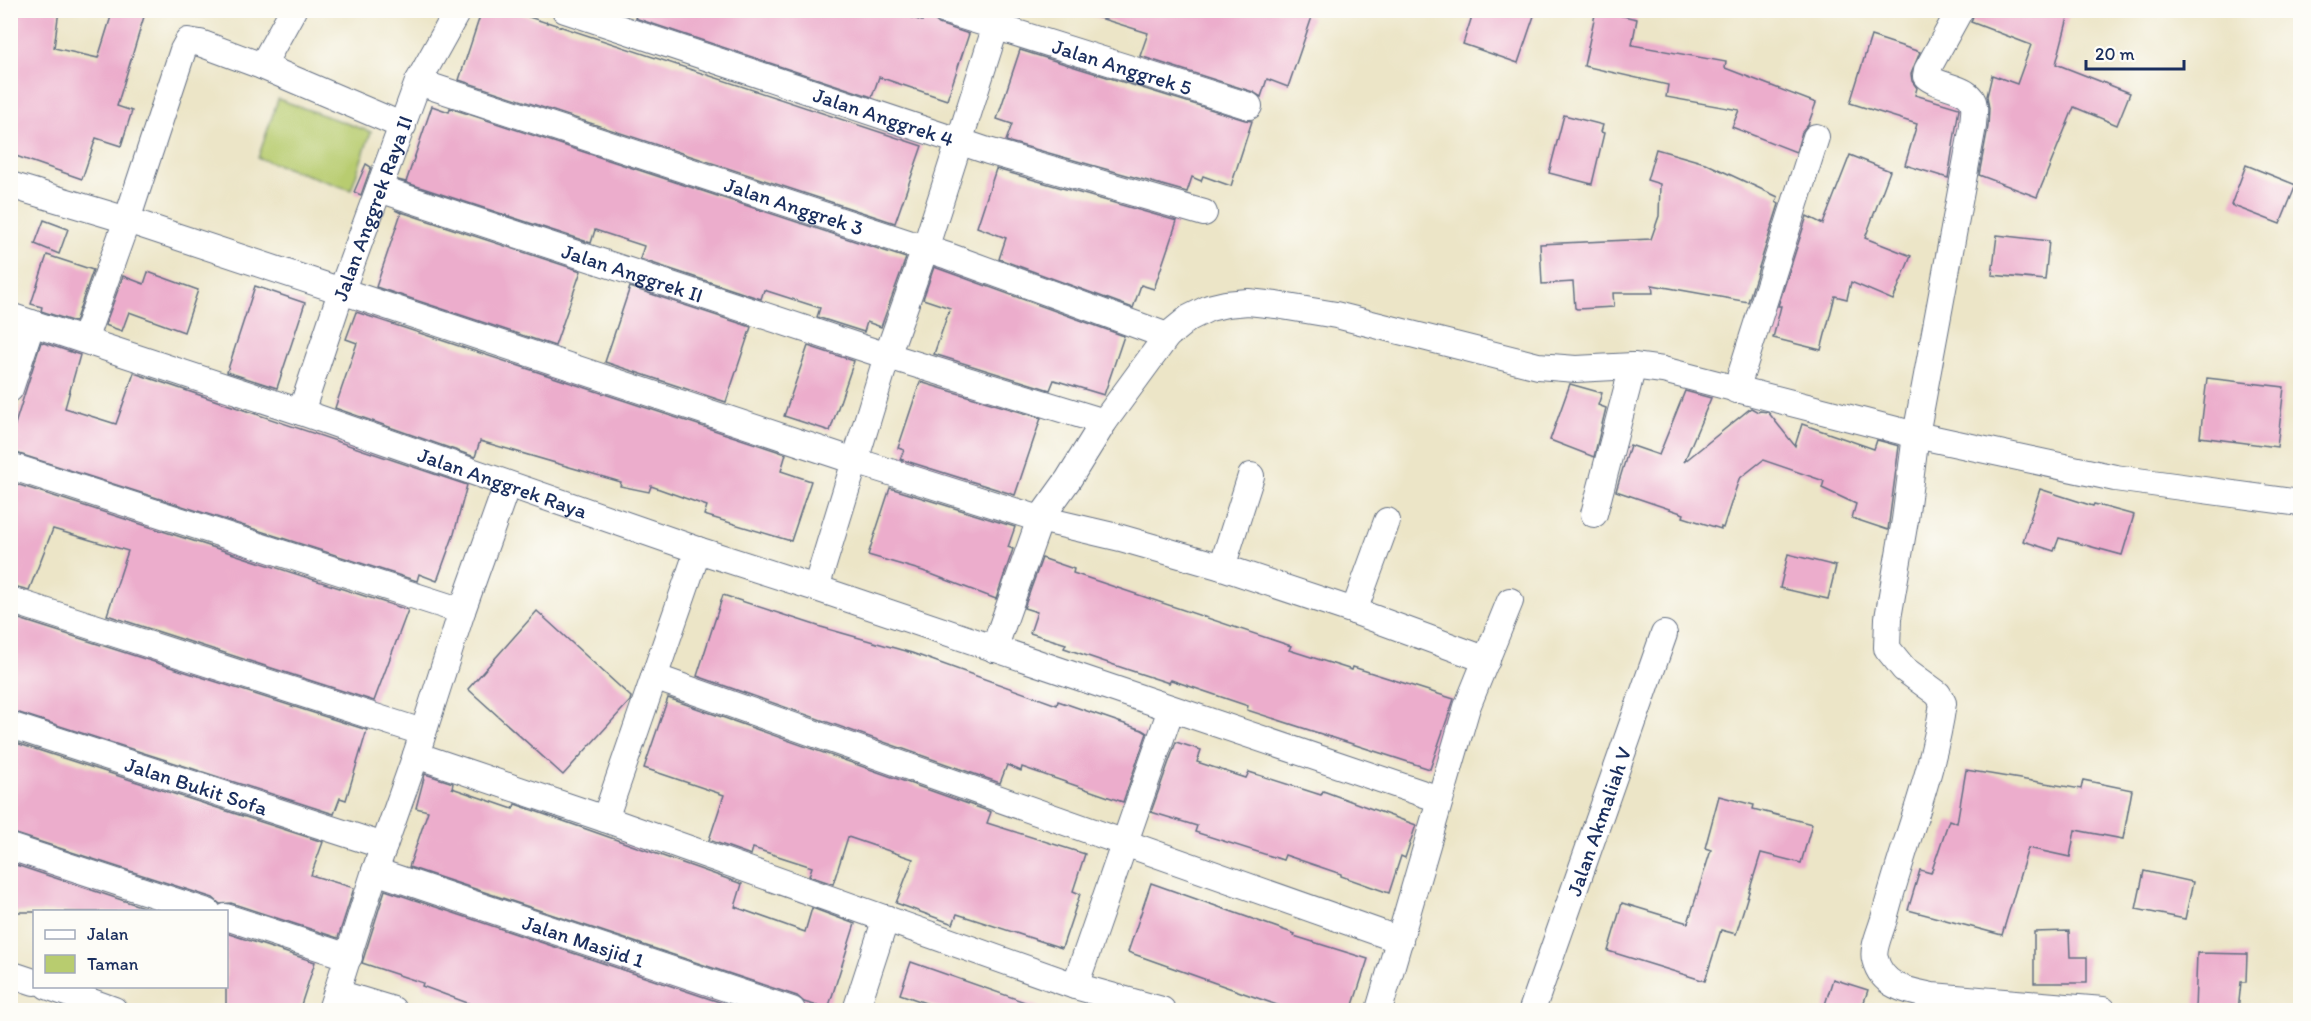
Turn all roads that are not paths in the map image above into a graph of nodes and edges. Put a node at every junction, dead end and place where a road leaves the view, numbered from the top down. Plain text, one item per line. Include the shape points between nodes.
1 (293, 10) edge
2 (458, 10) edge
3 (565, 10) edge
4 (943, 10) edge
5 (1960, 10) edge
6 (999, 19) edge
7 (262, 66) junction
8 (418, 82) junction
9 (1249, 106) dead end
10 (403, 126) junction
11 (1816, 136) dead end
12 (959, 141) junction
13 (10, 185) edge
14 (379, 189) junction
15 (1204, 213) dead end
16 (127, 220) junction
17 (925, 249) junction
18 (341, 292) junction
19 (21, 320) edge
20 (1167, 336) junction
21 (84, 340) junction
22 (887, 356) junction
23 (1633, 366) junction
24 (10, 389) edge
25 (1736, 390) junction
26 (301, 412) junction
27 (1104, 422) junction
28 (1916, 435) junction
29 (855, 461) junction
30 (10, 466) edge
31 (1251, 476) dead end
32 (507, 485) junction
33 (2301, 503) edge
34 (1594, 514) dead end
35 (1040, 519) junction
36 (1387, 521) dead end
37 (698, 550) junction
38 (1222, 567) junction
39 (816, 588) junction
40 (10, 600) edge
41 (1510, 602) dead end
42 (462, 611) junction
43 (1354, 611) junction
44 (1664, 634) dead end
45 (994, 649) junction
46 (1487, 660) junction
47 (654, 677) junction
48 (1171, 709) junction
49 (10, 725) edge
50 (419, 743) junction
51 (1439, 799) junction
52 (605, 819) junction
53 (1123, 844) junction
54 (384, 846) junction
55 (10, 847) edge
56 (375, 871) junction
57 (202, 910) edge
58 (228, 918) edge
59 (886, 918) junction
60 (1400, 940) junction
61 (349, 957) junction
62 (10, 974) edge
63 (33, 982) edge
64 (1075, 986) junction
65 (50, 988) edge
66 (334, 1002) edge
67 (114, 1011) edge
68 (393, 1011) edge
69 (792, 1011) edge
70 (856, 1011) edge
71 (1162, 1011) edge
72 (1379, 1011) edge
73 (1532, 1011) edge
74 (2103, 1011) edge

1 - 7 street
2 - 8 street, Jalan Anggrek Raya II
3 - 12 street, Jalan Anggrek 4
4 - 6 street, Jalan Anggrek 5
5 - 28 street via 1926,76 1967,93 1974,104
6 - 9 street, Jalan Anggrek 5
6 - 12 street
7 - 10 street
7 - 16 street via 188,41
8 - 10 street, Jalan Anggrek Raya II
8 - 17 street, Jalan Anggrek 3
10 - 14 street, Jalan Anggrek Raya II
11 - 25 street
12 - 15 street, Jalan Anggrek 4
12 - 17 street
13 - 16 street
14 - 18 street, Jalan Anggrek Raya II
14 - 22 street, Jalan Anggrek II
16 - 18 street
16 - 21 street
17 - 20 street, Jalan Anggrek 3
17 - 22 street
18 - 26 street, Jalan Anggrek Raya II
18 - 29 street
19 - 21 street, Jalan Anggrek Raya
19 - 24 street
20 - 23 street via 1209,308 1248,302 1336,315 1538,366
20 - 27 street
21 - 26 street, Jalan Anggrek Raya
22 - 27 street, Jalan Anggrek II
22 - 29 street
23 - 25 street
23 - 34 street
25 - 28 street
26 - 32 street, Jalan Anggrek Raya
27 - 35 street
28 - 33 street via 2115,477
28 - 74 street via 1887,618 1887,648 1904,669 1938,694 1943,703 1929,768 1874,957 1890,984 1914,992
29 - 35 street
29 - 39 street
30 - 42 street
31 - 38 street
32 - 37 street, Jalan Anggrek Raya
32 - 42 street
35 - 38 street
35 - 45 street
36 - 43 street
37 - 39 street, Jalan Anggrek Raya
37 - 47 street
38 - 43 street
39 - 45 street, Jalan Anggrek Raya
40 - 50 street
41 - 46 street
42 - 50 street
43 - 46 street
44 - 73 street, Jalan Akmaliah V
45 - 48 street, Jalan Anggrek Raya
46 - 51 street via 1467,706
47 - 52 street
47 - 53 street
48 - 51 street, Jalan Anggrek Raya
48 - 53 street
49 - 54 street, Jalan Bukit Sofa
50 - 52 street
50 - 54 street
51 - 60 street
52 - 59 street
53 - 60 street
53 - 64 street
54 - 56 street
55 - 57 street
56 - 61 street
56 - 69 street, Jalan Masjid 1
58 - 61 street
59 - 64 street
59 - 70 street
60 - 72 street
61 - 66 street
62 - 63 street
64 - 71 street
65 - 67 street
66 - 68 street

